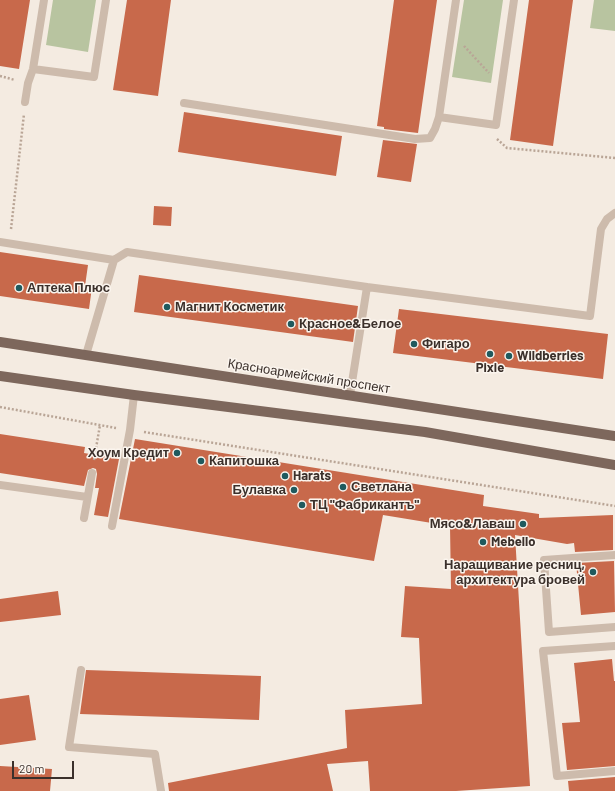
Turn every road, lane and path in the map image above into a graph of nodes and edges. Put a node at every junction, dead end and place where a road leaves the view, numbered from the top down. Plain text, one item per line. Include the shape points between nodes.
1 (44, 0) edge
2 (106, 0) edge
3 (456, 0) edge
4 (514, 0) edge
5 (451, 33) junction
6 (33, 69) junction
7 (502, 87) junction
8 (25, 102) dead end
9 (184, 103) dead end
10 (439, 117) junction
11 (23, 122) dead end
12 (496, 125) junction
13 (615, 158) edge
14 (615, 213) edge
15 (0, 242) edge
16 (9, 244) junction
17 (114, 260) junction
18 (367, 287) junction
19 (0, 342) edge
20 (86, 355) junction
21 (0, 376) edge
22 (134, 395) junction
23 (350, 395) junction
24 (0, 406) edge
25 (100, 425) junction
26 (130, 430) junction
27 (615, 436) edge
28 (615, 465) edge
29 (92, 473) joint
30 (0, 485) edge
31 (87, 498) junction
32 (615, 506) edge
33 (84, 518) dead end
34 (112, 526) dead end
35 (615, 555) edge
36 (615, 627) edge
37 (615, 646) edge
38 (81, 670) dead end
39 (615, 771) edge
40 (161, 791) edge

1 - 6 lane
2 - 6 lane via 94,77
3 - 5 lane
4 - 7 lane
5 - 7 path
5 - 10 lane
6 - 8 lane
7 - 12 lane
9 - 10 lane via 416,139 430,138
10 - 12 lane
11 - 16 path
12 - 13 path via 496,138 507,148
14 - 18 lane via 600,229 590,316
15 - 16 lane
16 - 17 lane
17 - 18 lane via 127,252
17 - 20 lane
18 - 23 lane
19 - 20 main road, Красноармейский проспект
20 - 23 main road, Красноармейский проспект
21 - 22 main road
22 - 26 lane
22 - 28 main road via 425,432
23 - 27 main road, Красноармейский проспект
24 - 25 path
25 - 26 path
25 - 29 path
26 - 32 path
26 - 34 lane
29 - 31 lane
30 - 31 lane
31 - 33 lane
35 - 36 lane via 544,560 549,632
37 - 39 lane via 543,651 557,776
38 - 40 lane via 69,747 155,754

